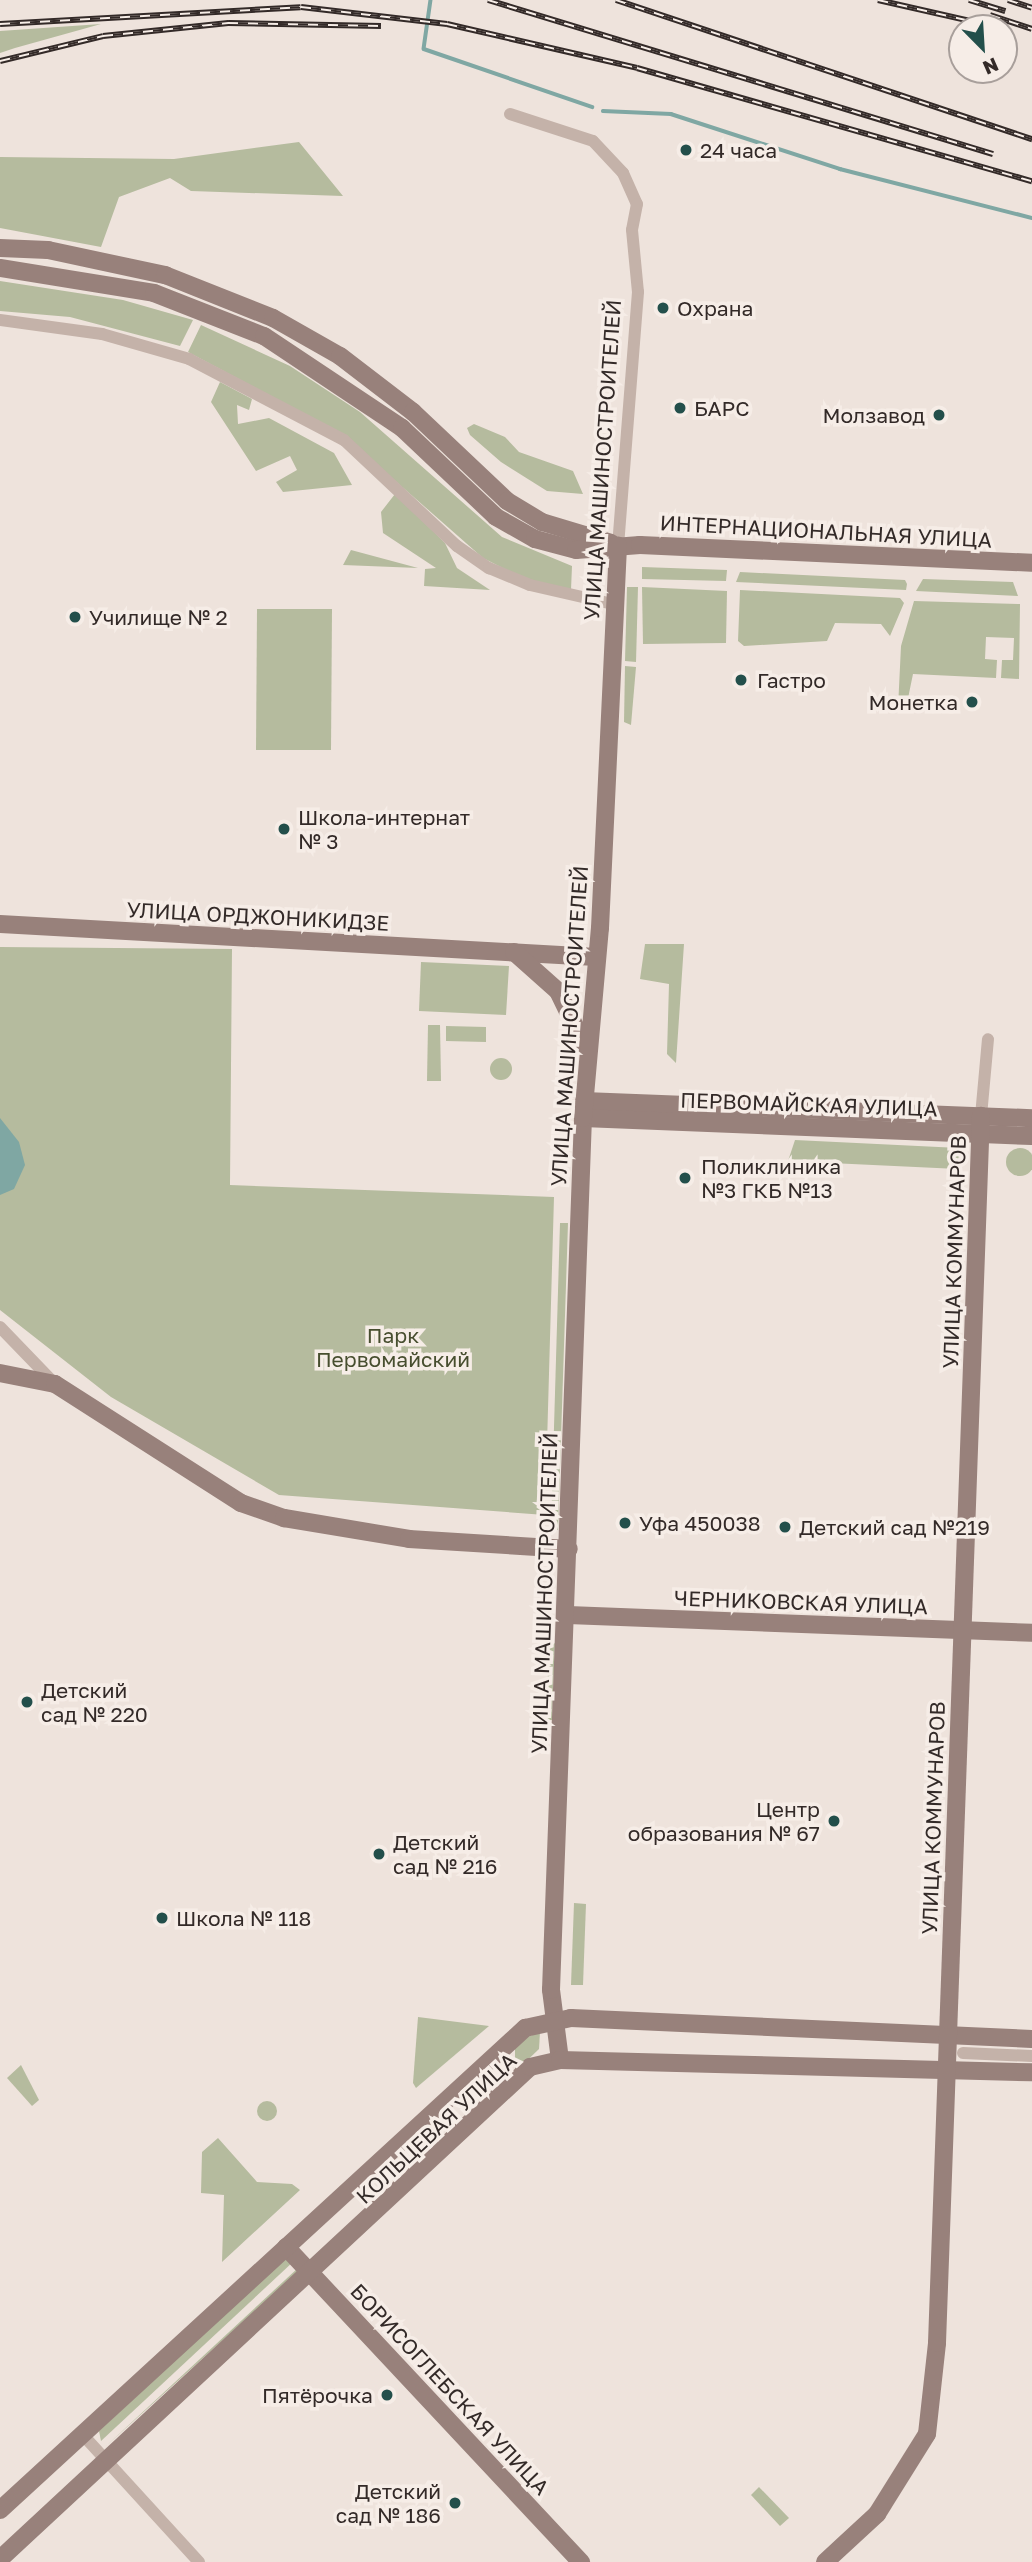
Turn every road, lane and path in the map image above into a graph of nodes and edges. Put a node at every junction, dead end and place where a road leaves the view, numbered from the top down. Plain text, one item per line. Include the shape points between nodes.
1 (510, 114) dead end
2 (0, 248) edge
3 (0, 268) edge
4 (0, 320) edge
5 (618, 545) junction
6 (1032, 563) edge
7 (613, 604) junction
8 (0, 924) edge
9 (514, 952) junction
10 (596, 957) junction
11 (988, 1039) dead end
12 (587, 1052) junction
13 (584, 1109) junction
14 (1032, 1118) edge
15 (981, 1125) junction
16 (1032, 1136) edge
17 (0, 1327) edge
18 (0, 1373) edge
19 (55, 1384) junction
20 (569, 1549) junction
21 (568, 1615) junction
22 (963, 1631) junction
23 (1032, 1633) edge
24 (556, 2018) junction
25 (947, 2037) junction
26 (1032, 2039) edge
27 (963, 2053) dead end
28 (1032, 2056) edge
29 (560, 2060) junction
30 (946, 2069) junction
31 (1032, 2072) edge
32 (286, 2247) junction
33 (313, 2275) junction
34 (83, 2435) junction
35 (104, 2461) junction
36 (0, 2510) edge
37 (0, 2559) edge
38 (199, 2562) edge
39 (581, 2562) edge
40 (825, 2562) edge

1 - 5 street, УЛИЦА МАШИНОСТРОИТЕЛЕЙ via 593,141 623,173 637,204 632,230 638,292
2 - 5 main road, ИНТЕРНАЦИОНАЛЬНАЯ УЛИЦА via 48,250 139,268 274,318 340,356 413,412 507,501 542,522
3 - 5 main road, ИНТЕРНАЦИОНАЛЬНАЯ УЛИЦА via 154,293 264,336 402,428 515,528 576,550
4 - 7 street via 102,334 190,359 344,440 457,546 489,568 530,585
5 - 6 main road, ИНТЕРНАЦИОНАЛЬНАЯ УЛИЦА
5 - 7 main road, УЛИЦА МАШИНОСТРОИТЕЛЕЙ
7 - 10 main road, УЛИЦА МАШИНОСТРОИТЕЛЕЙ
8 - 9 main road, УЛИЦА ОРДЖОНИКИДЗЕ
9 - 10 main road, УЛИЦА ОРДЖОНИКИДЗЕ
9 - 12 main road via 558,991
10 - 12 main road, УЛИЦА МАШИНОСТРОИТЕЛЕЙ
11 - 15 street, УЛИЦА КОММУНАРОВ
12 - 13 main road, УЛИЦА МАШИНОСТРОИТЕЛЕЙ
13 - 15 main road, ПЕРВОМАЙСКАЯ УЛИЦА
13 - 20 main road, УЛИЦА МАШИНОСТРОИТЕЛЕЙ
14 - 15 main road, ПЕРВОМАЙСКАЯ УЛИЦА
15 - 16 main road, ПЕРВОМАЙСКАЯ УЛИЦА
15 - 22 main road, УЛИЦА КОММУНАРОВ
17 - 19 street
18 - 19 main road
19 - 20 main road via 241,1503 284,1518 410,1539
20 - 21 main road, УЛИЦА МАШИНОСТРОИТЕЛЕЙ
21 - 22 main road, ЧЕРНИКОВСКАЯ УЛИЦА
21 - 24 main road, УЛИЦА МАШИНОСТРОИТЕЛЕЙ via 551,1977
22 - 23 main road, ЧЕРНИКОВСКАЯ УЛИЦА
22 - 25 main road, УЛИЦА КОММУНАРОВ
24 - 25 main road, КОЛЬЦЕВАЯ УЛИЦА
24 - 29 main road, УЛИЦА МАШИНОСТРОИТЕЛЕЙ
24 - 32 main road, КОЛЬЦЕВАЯ УЛИЦА via 506,2040
25 - 26 main road, КОЛЬЦЕВАЯ УЛИЦА
25 - 30 main road, УЛИЦА КОММУНАРОВ
27 - 28 street
29 - 30 main road, КОЛЬЦЕВАЯ УЛИЦА
29 - 33 main road, КОЛЬЦЕВАЯ УЛИЦА via 530,2067
30 - 31 main road, КОЛЬЦЕВАЯ УЛИЦА
30 - 40 main road, УЛИЦА КОММУНАРОВ via 937,2343 927,2434 877,2514
32 - 33 main road, БОРИСОГЛЕБСКАЯ УЛИЦА
32 - 34 main road, КОЛЬЦЕВАЯ УЛИЦА
33 - 35 main road, КОЛЬЦЕВАЯ УЛИЦА
33 - 39 main road, БОРИСОГЛЕБСКАЯ УЛИЦА
34 - 35 street
34 - 36 main road, КОЛЬЦЕВАЯ УЛИЦА
35 - 37 main road, КОЛЬЦЕВАЯ УЛИЦА
35 - 38 street

